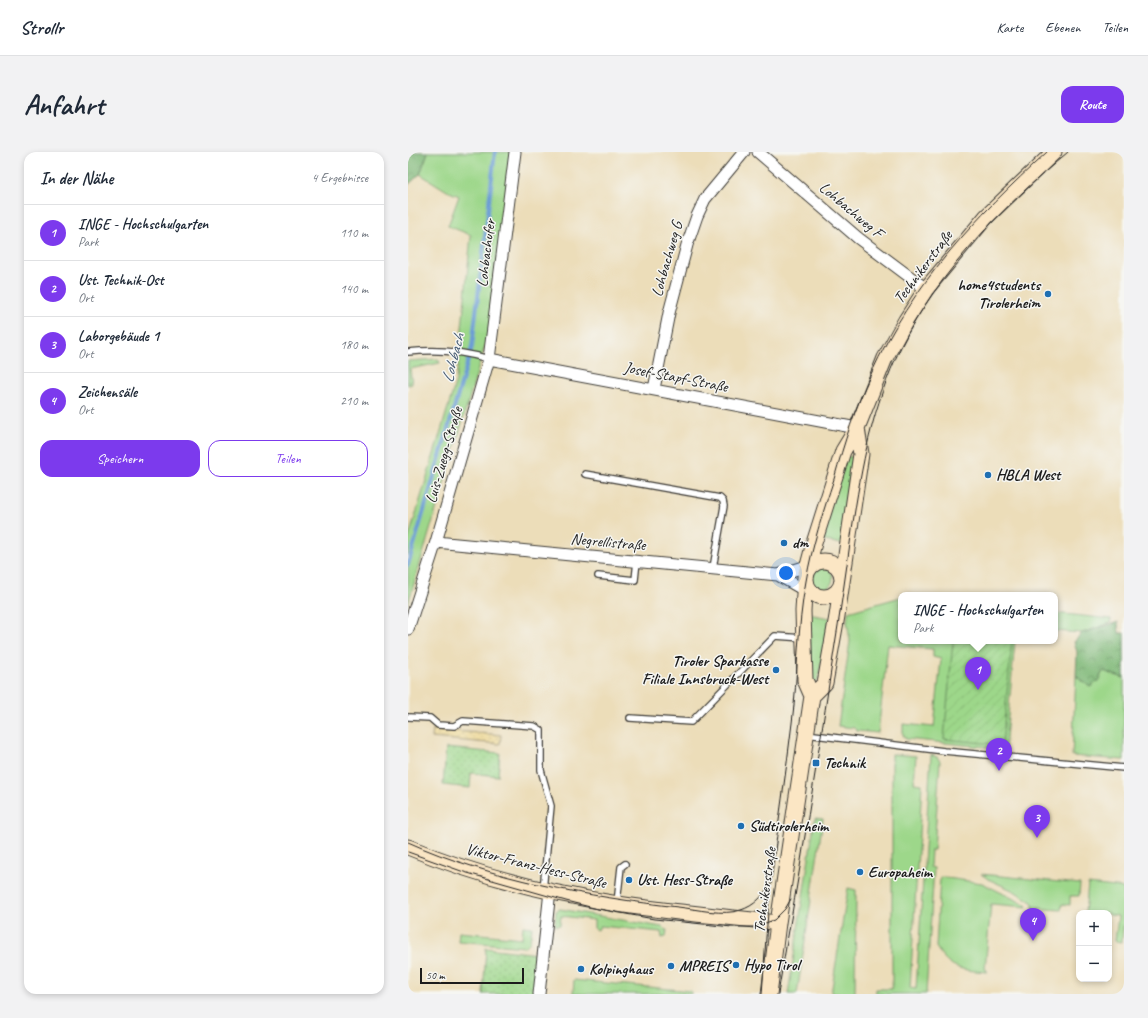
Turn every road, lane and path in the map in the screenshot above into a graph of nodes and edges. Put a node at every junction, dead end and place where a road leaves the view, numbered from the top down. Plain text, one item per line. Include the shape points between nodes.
1 (515, 152) edge
2 (744, 152) edge
3 (758, 152) edge
4 (1051, 153) edge
5 (926, 289) junction
6 (408, 352) edge
7 (484, 357) junction
8 (654, 389) junction
9 (857, 428) junction
10 (585, 474) dead end
11 (436, 542) junction
12 (637, 561) junction
13 (713, 568) junction
14 (778, 575) junction
15 (598, 576) dead end
16 (808, 578) junction
17 (842, 581) junction
18 (408, 629) edge
19 (804, 638) junction
20 (812, 696) junction
21 (408, 717) edge
22 (630, 718) dead end
23 (806, 734) junction
24 (1124, 768) edge
25 (408, 847) edge
26 (625, 864) dead end
27 (547, 891) junction
28 (617, 904) junction
29 (778, 923) junction
30 (539, 994) edge
31 (769, 994) edge

1 - 7 street, Lohbachufer
2 - 8 street, Lohbachweg G via 705,199 697,216 669,313
3 - 5 street, Lohbachweg F via 858,238
4 - 5 street, Technikerstraße via 986,217
5 - 9 street, Technikerstraße via 885,358
6 - 7 lane via 428,350
7 - 8 street, Josef-Stapf-Straße
7 - 11 street, Luis-Zuegg-Straße
8 - 9 street, Josef-Stapf-Straße
9 - 16 street, Technikerstraße via 843,451
9 - 17 street via 861,454
10 - 13 lane via 720,498 724,506
11 - 12 street, Negrellistraße
11 - 18 street, Luis-Zuegg-Straße
12 - 13 street, Negrellistraße
12 - 15 lane via 635,580
13 - 14 street, Negrellistraße
14 - 16 street, Negrellistraße
14 - 16 street, Negrellistraße
16 - 17 street via 823,597 838,590
16 - 17 street via 816,562 828,560 838,567
16 - 19 street, Technikerstraße via 803,611
17 - 20 street via 824,683
19 - 20 street, Technikerstraße via 805,680
19 - 22 lane via 775,636 691,722
20 - 23 street, Technikerstraße
21 - 27 lane via 430,718 438,725 454,726 462,722 534,726 541,730 541,770 550,806
23 - 24 lane via 944,751
23 - 29 street, Technikerstraße
25 - 27 street, Viktor-Franz-Hess-Straße via 482,874
26 - 28 lane via 621,867
27 - 28 street, Viktor-Franz-Hess-Straße
27 - 30 street via 546,931
28 - 29 street, Viktor-Franz-Hess-Straße
29 - 31 street, Technikerstraße

